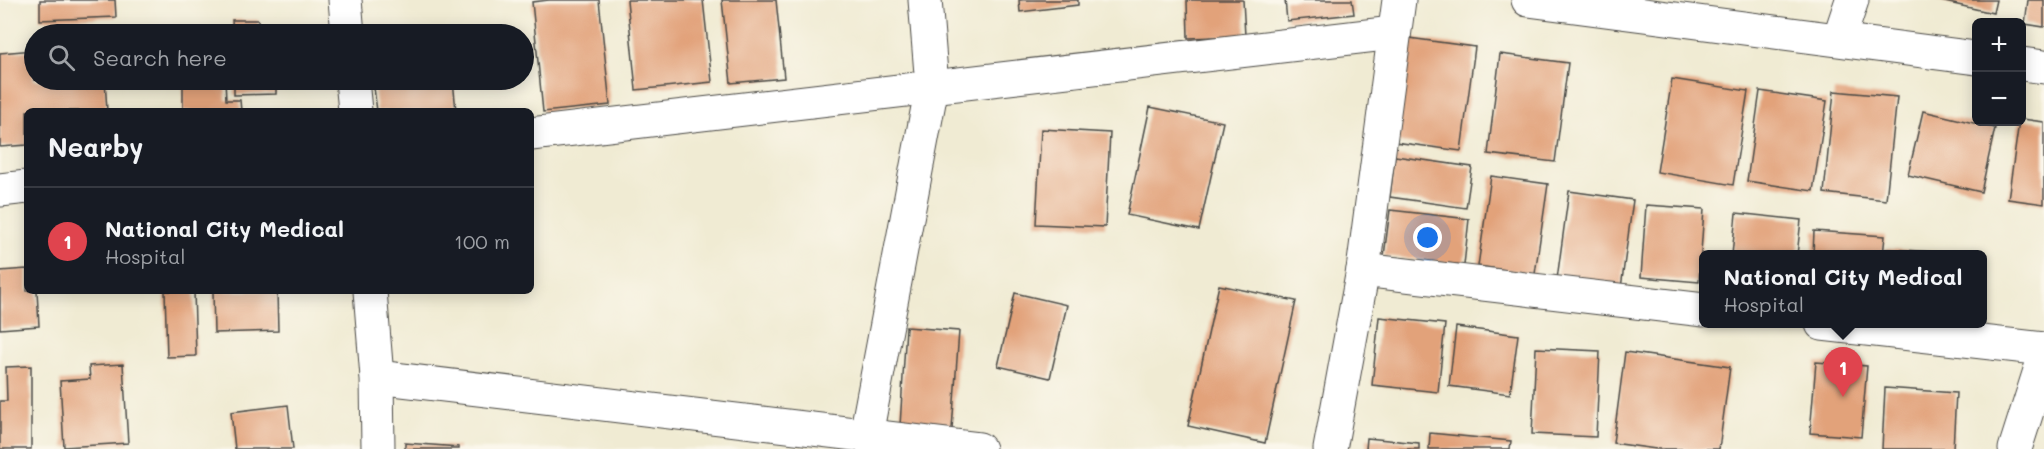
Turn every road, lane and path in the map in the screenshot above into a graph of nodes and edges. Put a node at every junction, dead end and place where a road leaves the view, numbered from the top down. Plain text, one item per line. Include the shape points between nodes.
1 (345, 0) edge
2 (925, 0) edge
3 (1399, 0) edge
4 (1528, 0) edge
5 (1852, 0) edge
6 (347, 24) edge
7 (1393, 33) junction
8 (1839, 39) junction
9 (1972, 57) edge
10 (2026, 65) edge
11 (2044, 67) edge
12 (932, 86) junction
13 (353, 90) edge
14 (355, 108) edge
15 (534, 134) edge
16 (24, 187) edge
17 (0, 190) edge
18 (1363, 270) junction
19 (370, 294) edge
20 (1699, 309) edge
21 (1858, 328) edge
22 (2044, 349) edge
23 (2044, 358) edge
24 (377, 377) junction
25 (866, 435) junction
26 (378, 449) edge
27 (979, 449) edge
28 (1330, 449) edge
29 (2015, 449) edge

1 - 6 street
2 - 12 street
3 - 7 street
4 - 8 street
5 - 8 street
7 - 12 street
7 - 18 street
8 - 9 street
10 - 11 street
12 - 15 street
12 - 25 street
13 - 14 street
16 - 17 street
18 - 20 street
18 - 28 street
19 - 24 street
21 - 22 street
23 - 29 street
24 - 25 street
24 - 26 street
25 - 27 street

